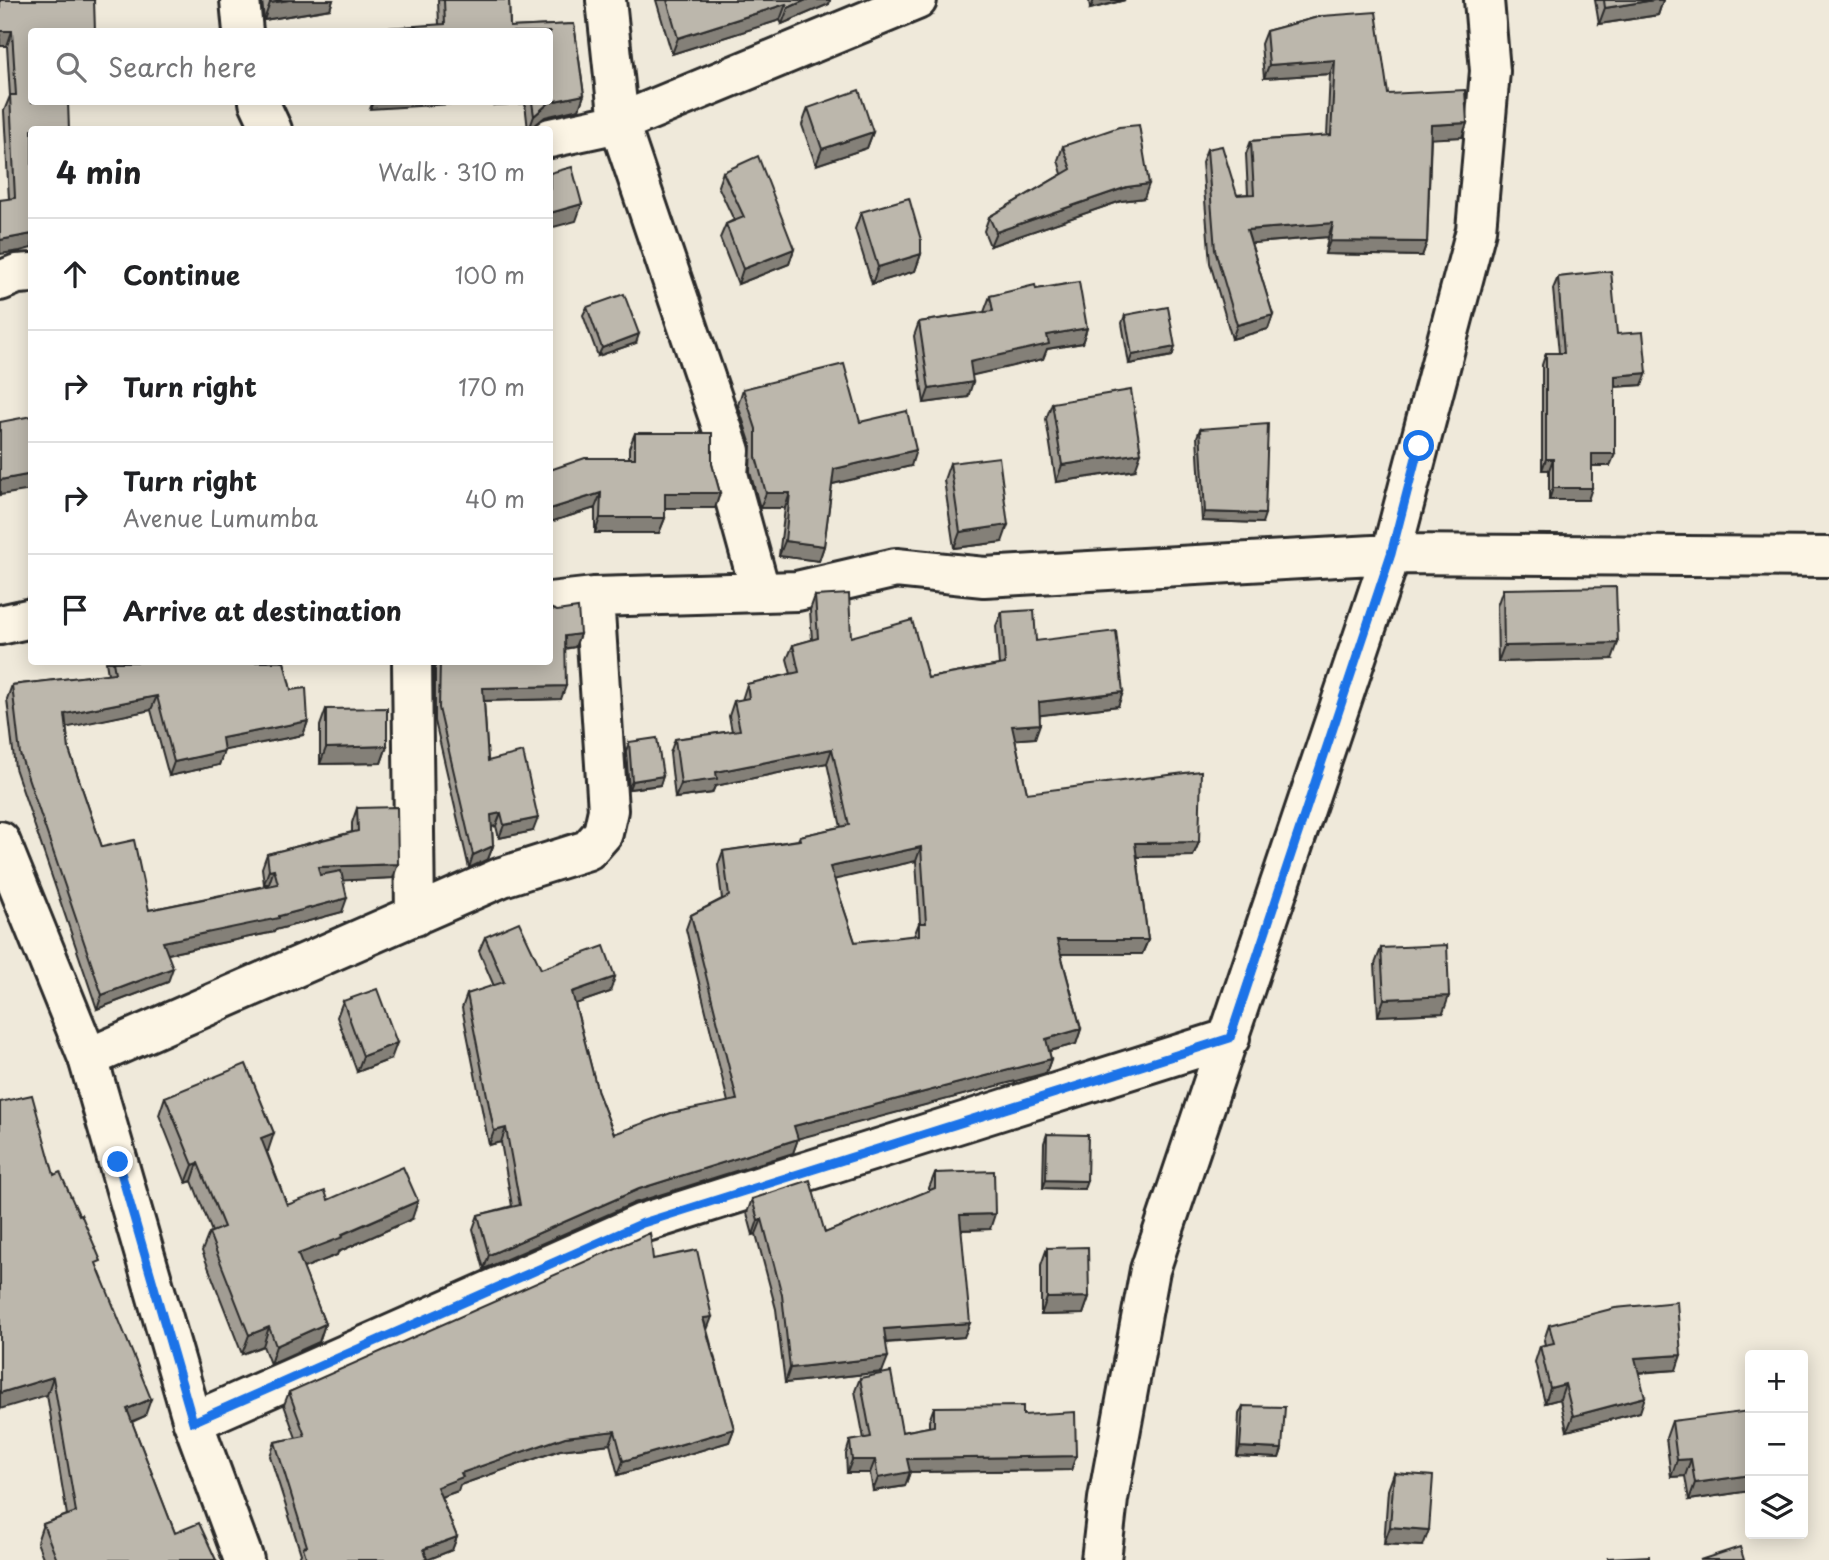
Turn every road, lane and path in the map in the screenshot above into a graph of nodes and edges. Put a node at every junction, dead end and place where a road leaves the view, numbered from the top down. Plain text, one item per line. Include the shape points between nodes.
1 (240, 0) edge
2 (606, 0) edge
3 (917, 0) edge
4 (1484, 0) edge
5 (243, 28) edge
6 (260, 105) edge
7 (619, 123) junction
8 (270, 126) edge
9 (553, 137) edge
10 (28, 273) edge
11 (0, 281) edge
12 (1391, 554) junction
13 (1829, 557) edge
14 (760, 590) junction
15 (594, 597) junction
16 (553, 602) edge
17 (28, 619) edge
18 (0, 625) edge
19 (412, 665) edge
20 (0, 841) edge
21 (415, 916) junction
22 (1230, 1038) junction
23 (88, 1058) junction
24 (193, 1422) junction
25 (244, 1560) edge
26 (1101, 1560) edge

1 - 5 street
2 - 7 street
3 - 7 street
4 - 12 street via 1490,71 1475,230
6 - 8 street
7 - 9 street
7 - 14 street via 730,450 727,474
10 - 11 street
12 - 13 street
12 - 14 street via 984,578 896,568 797,591
12 - 22 street
14 - 15 street
15 - 16 street
15 - 21 street via 608,810 603,833 589,850 502,877
17 - 18 street
19 - 21 street
20 - 23 street
21 - 23 street
22 - 24 street via 643,1223
22 - 26 street via 1150,1270
23 - 24 street
24 - 25 street

